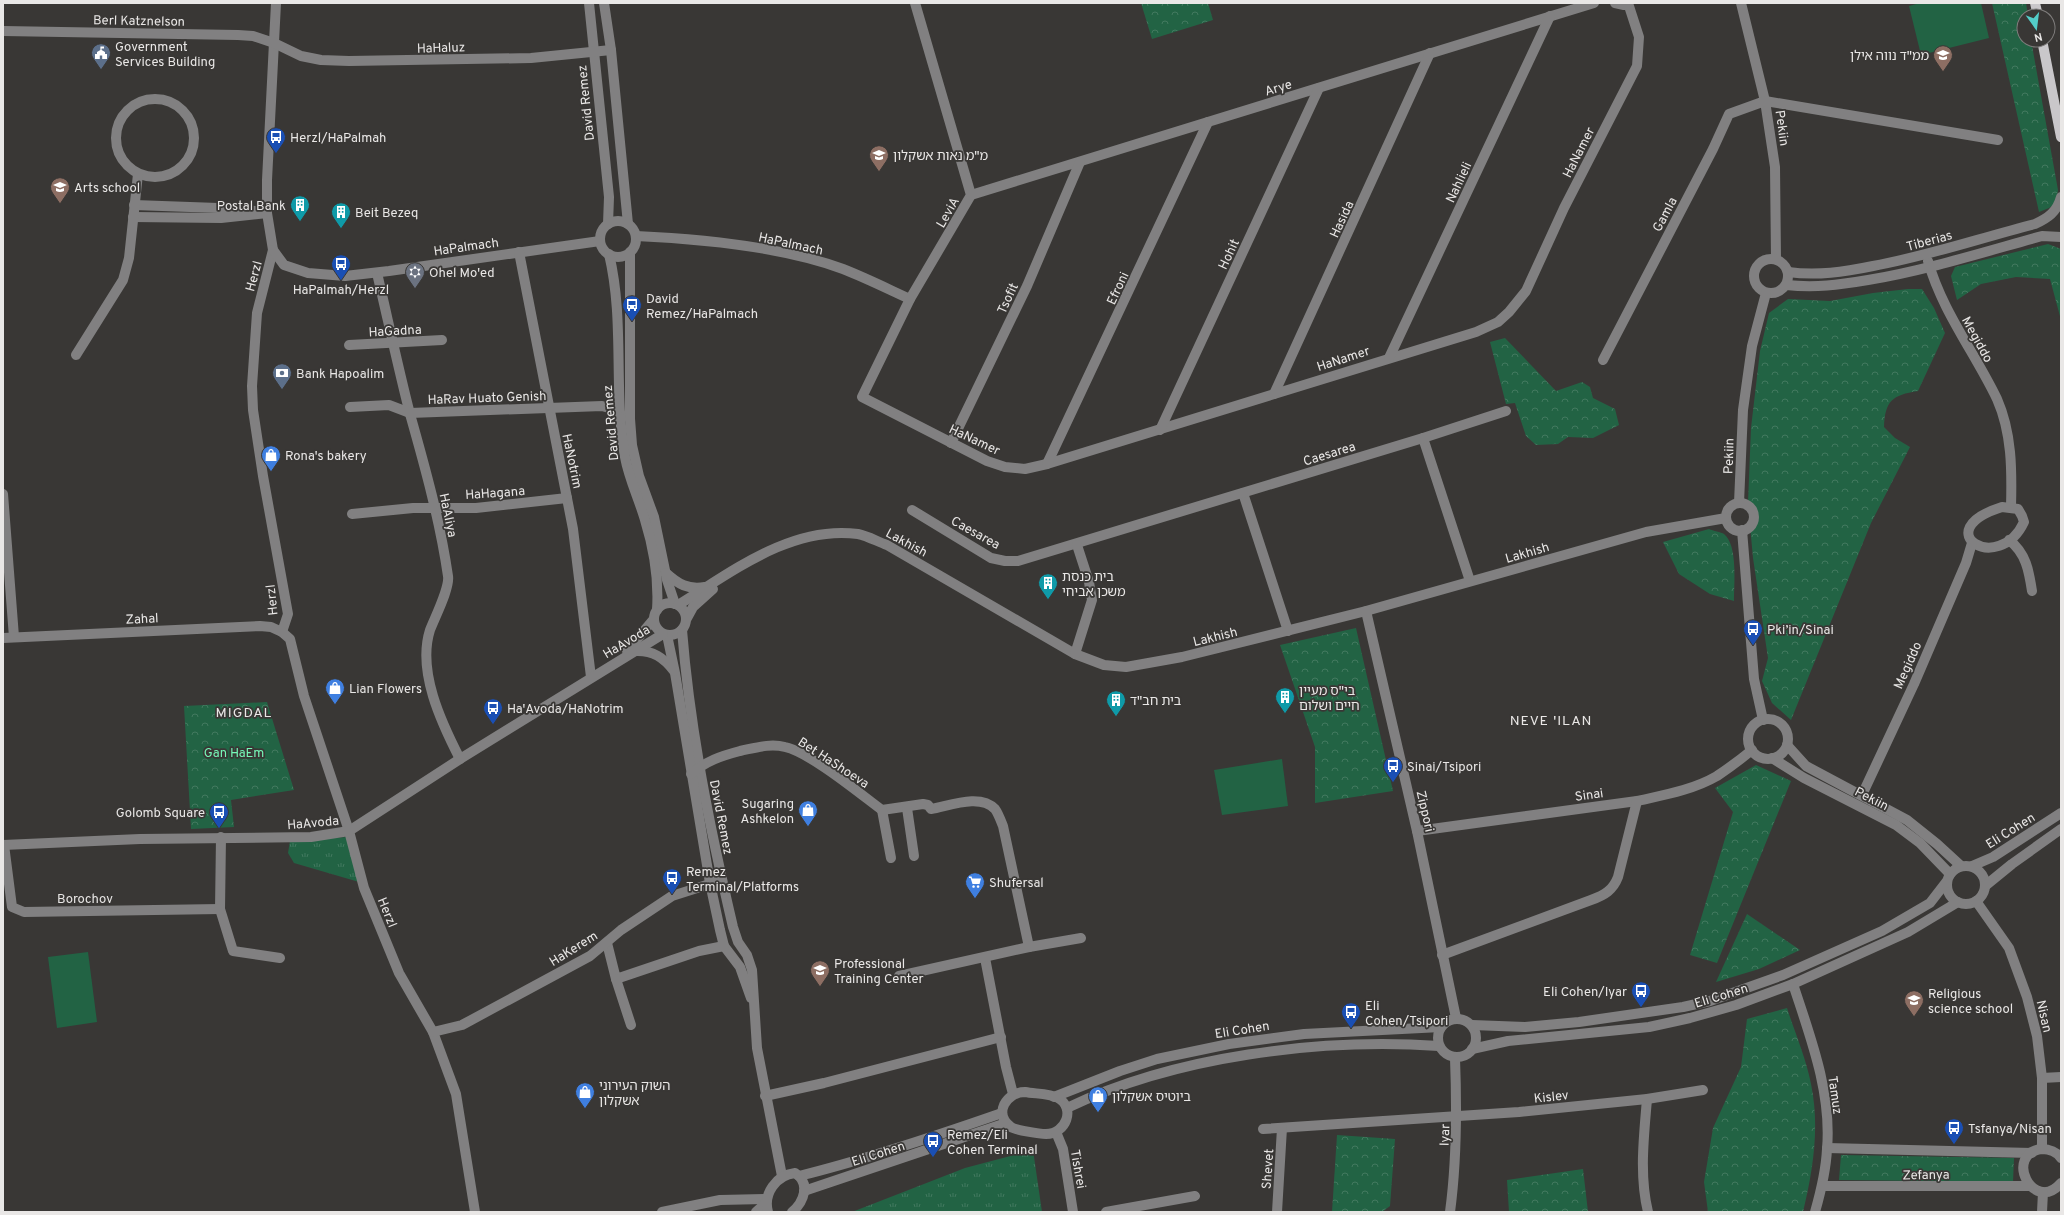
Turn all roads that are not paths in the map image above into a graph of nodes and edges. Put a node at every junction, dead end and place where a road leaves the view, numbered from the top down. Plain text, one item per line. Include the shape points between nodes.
1 (276, 3) edge
2 (589, 3) edge
3 (604, 3) edge
4 (915, 3) edge
5 (1594, 3) edge
6 (1615, 3) edge
7 (1628, 3) edge
8 (1741, 3) edge
9 (1550, 16) junction
10 (3, 31) edge
11 (274, 43) junction
12 (2044, 48) edge
13 (611, 50) junction
14 (593, 52) junction
15 (1430, 53) junction
16 (1319, 88) junction
17 (1766, 101) junction
18 (1208, 122) junction
19 (2061, 138) edge
20 (1998, 140) dead end
21 (1080, 162) junction
22 (138, 174) junction
23 (971, 195) junction
24 (2061, 197) edge
25 (134, 205) junction
26 (267, 213) junction
27 (133, 217) junction
28 (608, 224) junction
29 (628, 224) junction
30 (636, 236) junction
31 (2061, 237) edge
32 (600, 241) junction
33 (273, 250) junction
34 (519, 252) junction
35 (630, 252) junction
36 (609, 254) junction
37 (1927, 255) junction
38 (1776, 259) junction
39 (1930, 267) junction
40 (377, 272) junction
41 (1788, 272) junction
42 (1786, 285) junction
43 (1766, 293) junction
44 (910, 299) junction
45 (442, 340) dead end
46 (394, 344) junction
47 (349, 345) dead end
48 (76, 355) dead end
49 (1389, 358) junction
50 (1602, 360) dead end
51 (1274, 394) junction
52 (862, 397) joint
53 (350, 407) dead end
54 (549, 409) junction
55 (1506, 411) dead end
56 (410, 412) junction
57 (621, 419) junction
58 (1160, 430) junction
59 (1423, 438) junction
60 (952, 443) junction
61 (1047, 464) junction
62 (1243, 493) junction
63 (3, 494) edge
64 (567, 498) junction
65 (1740, 503) junction
66 (434, 507) junction
67 (2011, 507) junction
68 (912, 510) dead end
69 (352, 514) dead end
70 (1726, 518) junction
71 (1742, 530) junction
72 (2009, 540) junction
73 (1972, 543) junction
74 (1077, 545) junction
75 (736, 570) junction
76 (666, 572) junction
77 (1470, 581) junction
78 (709, 586) junction
79 (2032, 591) dead end
80 (676, 604) junction
81 (1366, 611) junction
82 (655, 615) junction
83 (686, 618) junction
84 (682, 630) junction
85 (1288, 631) junction
86 (282, 632) junction
87 (665, 635) junction
88 (14, 637) junction
89 (3, 638) edge
90 (633, 652) junction
91 (1074, 654) junction
92 (603, 669) junction
93 (675, 673) junction
94 (591, 677) junction
95 (1764, 720) junction
96 (1787, 745) junction
97 (1752, 750) junction
98 (1772, 758) junction
99 (460, 759) junction
100 (699, 767) junction
101 (691, 774) junction
102 (1862, 795) junction
103 (1637, 801) junction
104 (907, 808) junction
105 (882, 810) junction
106 (2061, 813) edge
107 (2061, 829) edge
108 (350, 831) junction
109 (1417, 831) junction
110 (221, 837) junction
111 (3, 845) edge
112 (914, 856) dead end
113 (891, 858) dead end
114 (1966, 866) junction
115 (1949, 878) junction
116 (722, 880) junction
117 (710, 883) junction
118 (1985, 886) junction
119 (1976, 901) junction
120 (1958, 902) junction
121 (220, 909) junction
122 (1081, 938) dead end
123 (606, 943) junction
124 (724, 946) junction
125 (1029, 947) junction
126 (1442, 955) junction
127 (280, 958) dead end
128 (985, 958) junction
129 (899, 976) dead end
130 (616, 979) junction
131 (1793, 984) junction
132 (753, 1004) junction
133 (1456, 1018) junction
134 (632, 1025) dead end
135 (1472, 1025) junction
136 (1441, 1027) junction
137 (433, 1032) junction
138 (1001, 1037) junction
139 (1438, 1046) junction
140 (1472, 1049) junction
141 (1455, 1058) junction
142 (2061, 1077) edge
143 (2042, 1078) junction
144 (1703, 1090) dead end
145 (1012, 1094) junction
146 (765, 1096) junction
147 (1054, 1097) junction
148 (1648, 1099) junction
149 (1067, 1108) junction
150 (1002, 1113) junction
151 (1457, 1115) junction
152 (1006, 1123) junction
153 (1282, 1128) junction
154 (1263, 1129) dead end
155 (1056, 1132) junction
156 (1827, 1148) junction
157 (2042, 1149) junction
158 (2032, 1153) junction
159 (2060, 1156) edge
160 (782, 1176) junction
161 (799, 1176) junction
162 (1822, 1186) junction
163 (2030, 1186) junction
164 (2060, 1186) edge
165 (804, 1191) junction
166 (2043, 1192) junction
167 (1195, 1196) dead end
168 (767, 1205) edge
169 (475, 1212) edge
170 (662, 1212) edge
171 (756, 1212) edge
172 (793, 1212) edge
173 (1073, 1212) edge
174 (1106, 1212) edge
175 (1277, 1212) edge
176 (1450, 1212) edge
177 (1648, 1212) edge
178 (1816, 1212) edge
179 (2042, 1212) edge

1 - 11 street, Herzl
2 - 14 street, David Remez
3 - 13 street
4 - 23 street, LeviA
5 - 9 street, Arye
6 - 7 street
7 - 49 street, HaNamer via 1639,37 1637,66 1564,208 1526,291 1498,322 1476,332
8 - 17 street, Pekiin
9 - 15 street, Arye
9 - 49 street, Nahlieli
10 - 11 street, Berl Katznelson via 238,35 253,36
11 - 14 street, HaHaluz via 301,56 321,60 374,62 531,58
11 - 26 street, Herzl
12 - 19 main road
13 - 14 street, HaHaluz
13 - 29 street
14 - 28 street, David Remez via 609,197
15 - 16 street, Arye
15 - 51 street, Hasida
16 - 18 street, Arye
16 - 58 street, Hohit
17 - 20 street
17 - 38 street, Pekiin via 1775,167
17 - 50 street, Gamla via 1729,114
18 - 21 street, Arye
18 - 61 street, Efroni
21 - 23 street, Arye
21 - 60 street, Tsofit via 1027,286
22 - 22 street via 165,176 178,170 193,148 194,134 190,121 182,110 172,103 160,99 142,101 126,111 119,122 115,134 116,146 124,162
22 - 25 street
23 - 44 street, LeviA
24 - 37 street, Tiberias via 2055,212 2041,221
25 - 26 street via 218,208
25 - 27 street
26 - 27 street via 221,218
26 - 33 street, Herzl
27 - 48 street via 129,258 123,280
28 - 29 street via 617,221
28 - 32 street via 602,232
29 - 30 street
30 - 35 street
30 - 44 street, HaPalmach via 679,238 799,256 843,269
31 - 39 street, Tiberias via 2042,236
32 - 34 street, HaPalmach
32 - 36 street
33 - 40 street, HaPalmach via 284,265 308,273 345,276
33 - 86 street, Herzl via 257,313 252,386 263,476 288,614
34 - 40 street, HaPalmach
34 - 54 street, HaNotrim
35 - 36 street via 620,257
35 - 76 street, David Remez via 632,445 639,476 658,530
36 - 57 street, David Remez via 617,297
37 - 39 street, Megiddo
37 - 41 street, Tiberias via 1826,274
38 - 41 street via 1784,264
38 - 43 street via 1761,262 1754,271 1754,281
39 - 42 street, Tiberias via 1810,288
39 - 67 street, Megiddo via 1946,307 1997,400 2010,448
40 - 46 street, HaAliya
41 - 42 street
42 - 43 street via 1776,293
43 - 65 street, Pekiin via 1752,346 1743,410
44 - 52 street, LeviA
45 - 46 street, HaGadna
46 - 47 street, HaGadna
46 - 56 street, HaAliya
49 - 51 street, HaNamer
51 - 58 street, HaNamer
52 - 60 street, HaNamer
53 - 56 street, HaRav Huato Genish via 389,405
54 - 56 street, HaRav Huato Genish
54 - 57 street, HaRav Huato Genish via 602,406 609,408
54 - 64 street, HaNotrim
55 - 59 street, Caesarea
56 - 66 street, HaAliya
57 - 82 street, David Remez via 628,471 656,563
58 - 61 street, HaNamer
59 - 62 street, Caesarea
59 - 77 street
60 - 61 street, HaNamer via 1005,467 1025,469
62 - 74 street, Caesarea
62 - 85 street
63 - 88 street
64 - 66 street, HaHagana via 476,508
64 - 94 street, HaNotrim
65 - 70 street via 1728,509
65 - 71 street via 1750,506 1754,517 1752,524
66 - 69 street, HaHagana
66 - 99 street, HaAliya via 448,578 430,631 426,662 434,701
67 - 72 street via 2018,509 2024,522 2016,535
67 - 73 street via 1994,509 1980,516 1968,530 1968,538
68 - 74 street, Caesarea via 991,558 1005,561 1018,561
70 - 71 street via 1732,528
70 - 77 street, Lakhish via 1646,532
71 - 95 street via 1754,679
72 - 73 street via 1988,548
72 - 79 street via 2024,558 2029,570
73 - 102 street, Megiddo via 1914,684
74 - 91 street via 1092,600
75 - 78 street, Lakhish
75 - 83 street, Lakhish via 698,602
75 - 91 street, Lakhish via 762,554 795,540 829,533 860,534 887,545
76 - 78 street via 685,587
76 - 80 street, David Remez
77 - 81 street, Lakhish
78 - 80 street, Lakhish
80 - 82 street via 664,604
80 - 83 street via 684,610
81 - 85 street, Lakhish
81 - 109 street, Zippori
82 - 87 street via 657,629
82 - 92 street, HaAvoda via 633,646
83 - 84 street
84 - 87 street via 678,634
84 - 100 street, David Remez via 686,679
85 - 91 street, Lakhish via 1138,666 1104,665
86 - 88 street, Zahal via 260,626
86 - 108 street, Herzl via 290,638 304,696
87 - 90 street, HaAvoda
87 - 93 street, David Remez
88 - 89 street, Zahal
90 - 92 street, HaAvoda
90 - 93 street via 648,651 655,654
92 - 94 street, HaAvoda
93 - 101 street, David Remez
94 - 99 street, HaAvoda
95 - 96 street via 1775,720 1785,728
95 - 97 street via 1750,732
96 - 98 street via 1781,754
96 - 102 street, Pekiin via 1806,766
97 - 98 street via 1761,757
97 - 103 street, Sinai via 1717,776 1695,786
98 - 115 street, Pekiin via 1896,826 1920,843
99 - 108 street, HaAvoda
100 - 101 street, Bet HaShoeva
100 - 105 street, Bet HaShoeva via 713,759 736,752 767,746 784,746 796,750 816,763
100 - 116 street, David Remez
101 - 117 street, David Remez
102 - 114 street, Pekiin via 1907,820
103 - 109 street, Sinai
103 - 126 street via 1618,877 1614,887 1604,895
104 - 105 street
104 - 112 street
104 - 125 street via 923,804 931,809 970,801 983,802 995,808 1003,826
105 - 113 street
106 - 114 street, Eli Cohen via 1993,857
107 - 118 street, Eli Cohen
108 - 110 street, HaAvoda via 311,837
108 - 137 street, Herzl via 364,888 399,973
109 - 126 street, Zippori
110 - 111 street, HaAvoda
110 - 121 street
111 - 121 street, Borochov via 12,907 24,912
114 - 115 street
114 - 118 street via 1982,874
115 - 120 street via 1949,893
115 - 135 street, Eli Cohen via 1930,903 1882,931 1783,974 1710,1000 1683,1007 1579,1022 1525,1027
116 - 117 street, HaKerem
116 - 132 street, David Remez via 735,934 750,961 754,980
117 - 123 street, HaKerem via 672,896
117 - 124 street, David Remez
118 - 119 street via 1984,892
119 - 120 street
119 - 143 street, Nisan via 2009,948 2027,996 2037,1036
120 - 131 street, Eli Cohen via 1908,932
121 - 127 street via 233,951
122 - 125 street
123 - 130 street
123 - 137 street, HaKerem via 590,956 482,1015 462,1025
124 - 130 street via 699,951
124 - 132 street, David Remez via 740,967
125 - 128 street
126 - 133 street, Zippori
128 - 129 street
128 - 138 street
130 - 134 street
131 - 140 street, Eli Cohen via 1736,1005 1650,1027 1508,1041
131 - 156 street, Tamuz via 1820,1074 1826,1112
132 - 146 street, David Remez
133 - 135 street
133 - 136 street
135 - 140 street via 1476,1037
136 - 139 street via 1437,1039
136 - 147 street, Eli Cohen via 1304,1034 1229,1044 1157,1059
137 - 169 street, Herzl via 456,1094
138 - 145 street
138 - 146 street
139 - 141 street via 1445,1054
139 - 149 street, Eli Cohen via 1401,1043 1306,1048 1220,1059 1129,1082 1095,1094
140 - 141 street via 1468,1054
141 - 151 street, Iyar
142 - 143 street
143 - 157 street, Nisan
144 - 148 street, Kislev
145 - 147 street via 1025,1092
145 - 150 street via 1004,1102
146 - 160 street, David Remez
147 - 149 street
148 - 151 street, Kislev via 1519,1112
148 - 177 street via 1643,1146 1643,1178
149 - 155 street via 1064,1125
150 - 152 street
150 - 161 street, Eli Cohen via 954,1130
151 - 153 street, Kislev
151 - 176 street, Iyar via 1456,1157
152 - 155 street via 1019,1130 1046,1134
152 - 165 street, Eli Cohen
153 - 154 street, Kislev
153 - 175 street, Shevet
155 - 173 street, Tishrei via 1063,1149
156 - 158 street, Zefanya
156 - 162 street, Tamuz
157 - 158 street
157 - 159 street
158 - 163 street via 2023,1167 2024,1177
160 - 161 street, Eli Cohen via 795,1173
160 - 168 street via 772,1186
161 - 165 street
162 - 163 street, Zefanya
162 - 178 street, Tamuz
163 - 166 street
164 - 166 street
165 - 172 street via 801,1203
166 - 179 street
167 - 174 street
168 - 170 street via 720,1200
168 - 171 street

